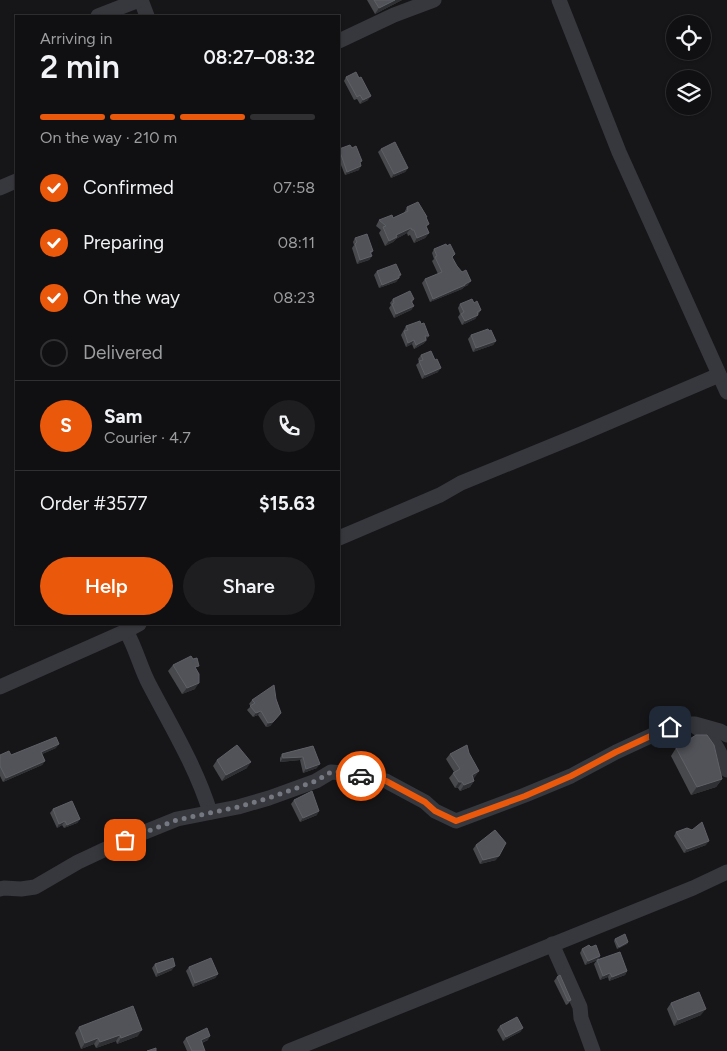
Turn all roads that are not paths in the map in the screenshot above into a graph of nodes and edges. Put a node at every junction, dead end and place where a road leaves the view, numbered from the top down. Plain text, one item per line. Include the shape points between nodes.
1 (140, 0) edge
2 (434, 0) edge
3 (560, 0) edge
4 (101, 15) edge
5 (147, 15) edge
6 (340, 41) edge
7 (15, 181) edge
8 (0, 188) edge
9 (719, 375) junction
10 (727, 392) edge
11 (340, 538) edge
12 (133, 628) edge
13 (0, 687) edge
14 (687, 724) junction
15 (727, 735) edge
16 (723, 748) edge
17 (727, 770) edge
18 (210, 812) junction
19 (727, 872) edge
20 (0, 890) edge
21 (552, 944) junction
22 (289, 1051) edge
23 (593, 1051) edge

1 - 4 street
1 - 5 street
2 - 6 street
3 - 9 street via 619,152
7 - 8 street
9 - 10 street
9 - 11 street
12 - 13 street
12 - 18 street via 134,644 148,682 202,788
14 - 15 street
14 - 16 street via 704,731
14 - 18 street via 670,727 571,776 456,821 386,781 337,772 269,798
16 - 17 street
18 - 20 street via 177,820 125,840 35,887
19 - 21 street
21 - 22 street
21 - 23 street via 580,1007

